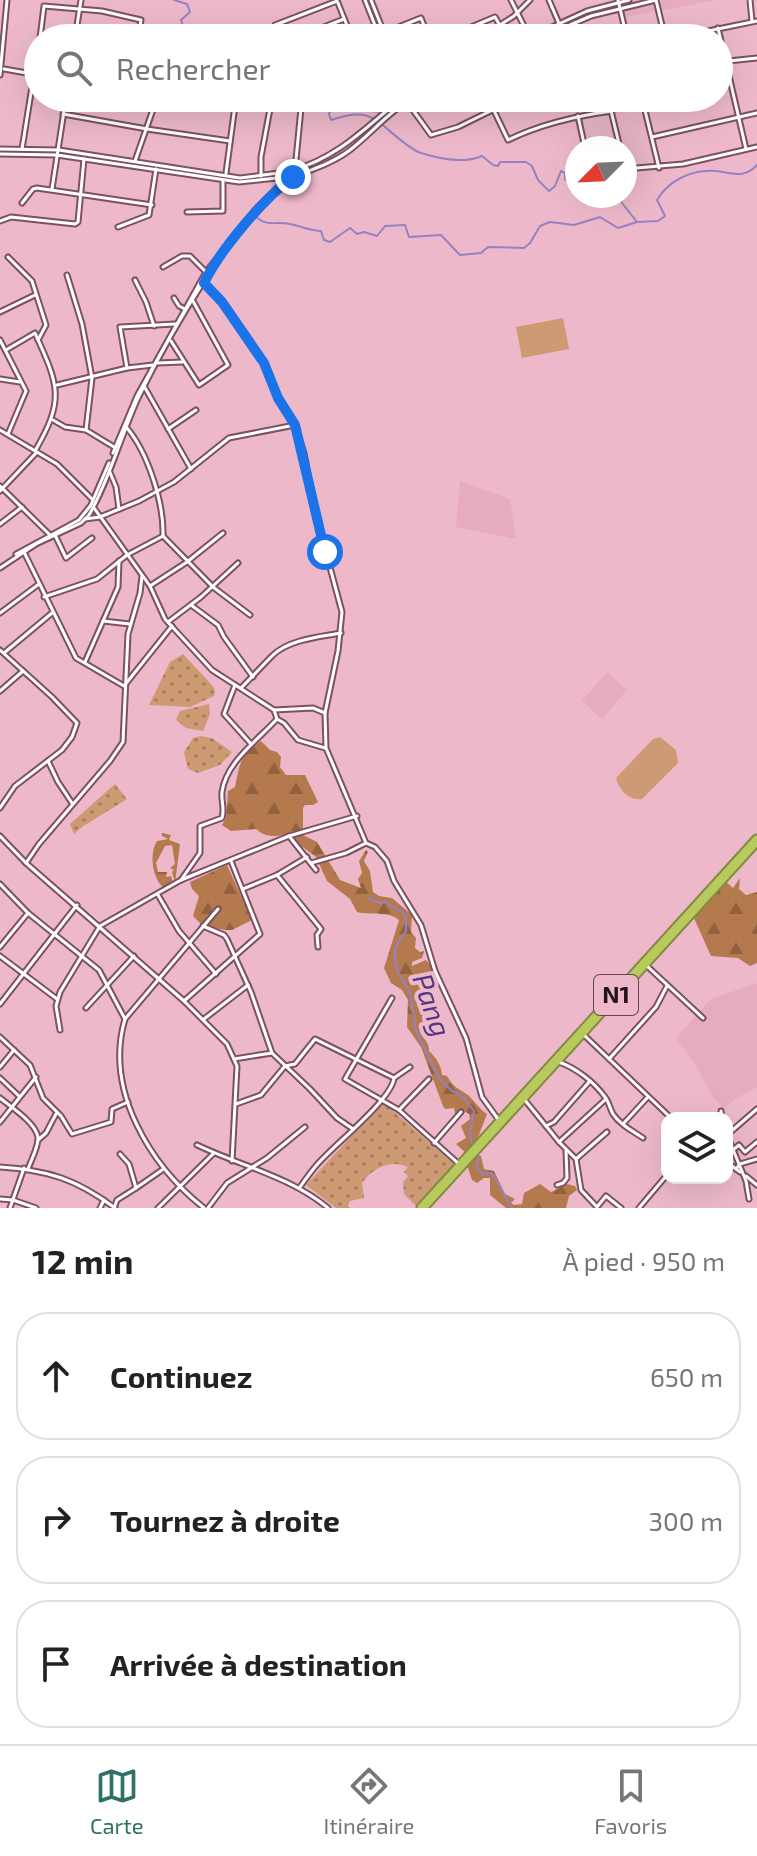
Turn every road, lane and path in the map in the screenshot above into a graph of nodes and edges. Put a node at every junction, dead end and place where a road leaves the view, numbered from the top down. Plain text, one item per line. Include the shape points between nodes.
1 (7, 0) edge
2 (81, 0) edge
3 (365, 0) edge
4 (371, 0) edge
5 (511, 0) edge
6 (530, 0) edge
7 (549, 0) edge
8 (629, 0) edge
9 (656, 0) edge
10 (750, 0) edge
11 (337, 1) edge
12 (619, 1) edge
13 (620, 8) junction
14 (77, 9) junction
15 (517, 13) junction
16 (344, 19) junction
17 (755, 21) edge
18 (42, 24) edge
19 (76, 24) edge
20 (140, 24) edge
21 (278, 24) edge
22 (331, 24) edge
23 (346, 24) edge
24 (374, 24) edge
25 (381, 24) edge
26 (405, 24) edge
27 (423, 24) edge
28 (476, 24) edge
29 (498, 24) edge
30 (500, 24) edge
31 (524, 24) edge
32 (559, 24) edge
33 (564, 24) edge
34 (567, 24) edge
35 (624, 24) edge
36 (662, 24) edge
37 (733, 25) edge
38 (757, 58) edge
39 (733, 60) edge
40 (1, 68) edge
41 (24, 73) edge
42 (0, 75) edge
43 (733, 94) edge
44 (29, 112) edge
45 (152, 112) edge
46 (234, 112) edge
47 (269, 112) edge
48 (300, 112) edge
49 (379, 112) edge
50 (414, 112) edge
51 (489, 112) edge
52 (494, 112) edge
53 (605, 112) edge
54 (612, 112) edge
55 (646, 112) edge
56 (384, 113) joint
57 (757, 113) edge
58 (63, 114) joint
59 (578, 116) junction
60 (738, 117) junction
61 (147, 129) junction
62 (582, 136) edge
63 (617, 136) edge
64 (652, 137) junction
65 (230, 141) junction
66 (757, 147) edge
67 (22, 149) junction
68 (746, 150) junction
69 (0, 152) edge
70 (58, 152) junction
71 (84, 159) junction
72 (135, 161) junction
73 (637, 166) edge
74 (659, 168) junction
75 (156, 169) junction
76 (225, 175) junction
77 (290, 175) junction
78 (261, 176) junction
79 (222, 181) junction
80 (52, 189) junction
81 (81, 194) junction
82 (22, 203) dead end
83 (152, 205) junction
84 (187, 212) dead end
85 (252, 215) junction
86 (0, 221) edge
87 (118, 227) dead end
88 (8, 257) dead end
89 (163, 267) dead end
90 (206, 272) junction
91 (67, 275) dead end
92 (135, 280) dead end
93 (204, 283) junction
94 (35, 295) junction
95 (174, 298) dead end
96 (193, 301) junction
97 (185, 309) junction
98 (0, 312) edge
99 (175, 324) junction
100 (154, 326) junction
101 (0, 340) edge
102 (38, 340) junction
103 (170, 340) junction
104 (6, 350) junction
105 (183, 362) junction
106 (155, 364) junction
107 (127, 368) junction
108 (92, 378) junction
109 (0, 379) edge
110 (21, 382) junction
111 (57, 385) junction
112 (144, 386) junction
113 (196, 410) dead end
114 (53, 420) junction
115 (295, 425) junction
116 (127, 428) junction
117 (168, 429) junction
118 (0, 430) edge
119 (86, 430) junction
120 (8, 435) junction
121 (115, 448) junction
122 (36, 451) junction
123 (109, 469) junction
124 (191, 469) junction
125 (1, 488) edge
126 (158, 491) junction
127 (92, 504) junction
128 (22, 507) junction
129 (119, 509) junction
130 (100, 517) junction
131 (85, 519) junction
132 (0, 524) edge
133 (223, 533) dead end
134 (50, 535) junction
135 (55, 535) junction
136 (163, 536) junction
137 (92, 538) dead end
138 (24, 552) junction
139 (127, 555) junction
140 (119, 561) junction
141 (187, 562) junction
142 (238, 563) dead end
143 (0, 567) edge
144 (142, 574) junction
145 (39, 584) junction
146 (150, 586) junction
147 (213, 587) junction
148 (44, 597) junction
149 (191, 605) junction
150 (0, 613) edge
151 (52, 613) junction
152 (250, 615) dead end
153 (103, 621) junction
154 (130, 624) junction
155 (170, 624) junction
156 (341, 633) junction
157 (2, 651) edge
158 (84, 663) junction
159 (23, 671) junction
160 (253, 677) junction
161 (235, 685) junction
162 (124, 686) junction
163 (241, 688) junction
164 (0, 691) edge
165 (274, 710) junction
166 (325, 713) junction
167 (277, 719) junction
168 (251, 744) junction
169 (326, 748) junction
170 (48, 761) junction
171 (72, 803) junction
172 (0, 808) edge
173 (356, 816) junction
174 (0, 836) edge
175 (289, 836) junction
176 (757, 840) edge
177 (366, 843) junction
178 (307, 857) junction
179 (230, 861) junction
180 (26, 863) junction
181 (311, 863) junction
182 (316, 870) dead end
183 (277, 875) junction
184 (181, 880) junction
185 (0, 884) edge
186 (243, 889) junction
187 (158, 895) junction
188 (77, 905) junction
189 (218, 909) dead end
190 (28, 913) junction
191 (100, 926) junction
192 (203, 926) junction
193 (55, 933) junction
194 (190, 944) junction
195 (0, 947) edge
196 (318, 947) dead end
197 (0, 956) edge
198 (83, 956) junction
199 (134, 956) junction
200 (236, 956) junction
201 (644, 963) junction
202 (23, 974) junction
203 (216, 974) junction
204 (159, 978) junction
205 (248, 985) junction
206 (107, 986) junction
207 (667, 986) junction
208 (392, 998) dead end
209 (57, 999) junction
210 (184, 1001) junction
211 (0, 1004) edge
212 (86, 1008) dead end
213 (703, 1018) dead end
214 (125, 1019) junction
215 (204, 1019) junction
216 (60, 1030) dead end
217 (581, 1033) junction
218 (0, 1037) edge
219 (14, 1050) junction
220 (272, 1053) junction
221 (234, 1059) junction
222 (355, 1059) junction
223 (609, 1059) junction
224 (556, 1061) junction
225 (285, 1066) junction
226 (0, 1067) edge
227 (410, 1067) dead end
228 (36, 1077) junction
229 (0, 1078) edge
230 (394, 1078) junction
231 (429, 1079) dead end
232 (590, 1081) junction
233 (19, 1096) junction
234 (648, 1097) junction
235 (0, 1098) edge
236 (523, 1098) junction
237 (607, 1098) junction
238 (382, 1099) junction
239 (130, 1102) junction
240 (236, 1104) junction
241 (11, 1107) junction
242 (757, 1109) edge
243 (399, 1110) junction
244 (56, 1112) junction
245 (461, 1112) dead end
246 (664, 1112) edge
247 (0, 1122) edge
248 (500, 1122) junction
249 (623, 1124) junction
250 (546, 1126) junction
251 (305, 1127) dead end
252 (353, 1129) junction
253 (733, 1130) edge
254 (607, 1132) dead end
255 (643, 1138) dead end
256 (38, 1140) junction
257 (559, 1142) junction
258 (757, 1142) edge
259 (434, 1143) junction
260 (197, 1145) dead end
261 (733, 1150) joint
262 (566, 1151) junction
263 (214, 1153) junction
264 (120, 1154) dead end
265 (576, 1159) junction
266 (757, 1159) edge
267 (232, 1161) junction
268 (740, 1164) junction
269 (461, 1166) junction
270 (0, 1167) edge
271 (733, 1167) edge
272 (162, 1168) junction
273 (26, 1169) junction
274 (249, 1169) junction
275 (736, 1169) junction
276 (743, 1173) junction
277 (661, 1182) edge
278 (557, 1185) dead end
279 (757, 1185) edge
280 (179, 1187) junction
281 (300, 1187) junction
282 (136, 1188) junction
283 (0, 1199) edge
284 (749, 1199) dead end
285 (13, 1200) junction
286 (104, 1200) junction
287 (10, 1208) edge
288 (36, 1208) edge
289 (100, 1208) edge
290 (115, 1208) edge
291 (158, 1208) edge
292 (206, 1208) edge
293 (328, 1208) edge
294 (422, 1208) edge
295 (621, 1208) edge
296 (639, 1208) edge

1 - 40 street
2 - 14 street
3 - 24 street
4 - 25 street
5 - 15 street
6 - 15 street
7 - 32 street
8 - 12 street
9 - 13 street
9 - 36 street
10 - 17 street
11 - 16 street
11 - 21 street
12 - 13 street
12 - 33 street
13 - 34 street
13 - 35 street
14 - 18 street via 44,6
14 - 19 street
14 - 20 street via 141,20
15 - 30 street
15 - 31 street
16 - 22 street
16 - 23 street
17 - 37 street
26 - 27 street via 421,18
28 - 29 street via 495,17
38 - 39 street
40 - 41 street
40 - 42 street
43 - 60 street
44 - 67 street
45 - 61 street
46 - 65 street
47 - 78 street
48 - 77 street
49 - 56 street
50 - 51 street via 431,135
52 - 59 street via 508,140
53 - 59 street
54 - 63 street
55 - 64 street
56 - 77 street via 346,153
57 - 60 street
58 - 61 street
58 - 70 street
59 - 62 street
60 - 64 street
60 - 68 street
61 - 65 street
61 - 72 street
64 - 74 street
65 - 76 street
66 - 68 street
67 - 69 street
67 - 70 street
68 - 74 street
69 - 70 street
70 - 71 street
70 - 72 street
70 - 80 street
71 - 75 street
71 - 81 street
72 - 76 street
73 - 74 street
75 - 79 street
75 - 83 street
76 - 78 street
76 - 79 street
77 - 78 street
77 - 79 street
77 - 85 street
79 - 84 street via 223,211
80 - 81 street
80 - 82 street via 33,189
81 - 83 street
81 - 86 street via 75,224 11,217
83 - 87 street via 146,217
85 - 90 street
85 - 93 street
88 - 94 street via 29,275
89 - 90 street via 190,256
90 - 97 street
91 - 108 street
92 - 100 street
93 - 96 street
93 - 115 street via 264,363
94 - 98 street
94 - 102 street via 46,325
95 - 97 street
96 - 103 street
96 - 105 street via 228,365 199,385
97 - 99 street
99 - 100 street
99 - 106 street
100 - 107 street via 120,327
101 - 104 street
102 - 104 street via 35,333
102 - 111 street
103 - 105 street
103 - 106 street
104 - 110 street
105 - 106 street
106 - 107 street
106 - 112 street
106 - 121 street
107 - 108 street
108 - 111 street
108 - 119 street
109 - 110 street
110 - 120 street via 26,391
111 - 114 street
112 - 116 street
112 - 117 street
113 - 117 street
114 - 119 street
114 - 122 street
115 - 124 street via 229,438
115 - 156 street via 342,612
116 - 123 street
116 - 126 street
117 - 124 street
118 - 120 street
119 - 121 street
120 - 122 street
121 - 127 street
122 - 125 street
122 - 127 street via 57,464
123 - 127 street
123 - 129 street
124 - 126 street
125 - 128 street
126 - 129 street
126 - 136 street
127 - 130 street
127 - 131 street
127 - 134 street via 79,520
128 - 132 street
128 - 134 street
129 - 130 street
130 - 131 street
130 - 139 street
131 - 135 street
133 - 141 street
134 - 143 street
135 - 137 street via 66,558
135 - 138 street
136 - 139 street
136 - 141 street
138 - 143 street
138 - 145 street
139 - 140 street
139 - 144 street
140 - 148 street via 97,579
140 - 153 street via 118,587
141 - 146 street
141 - 147 street
142 - 147 street
144 - 146 street
144 - 154 street
145 - 148 street
145 - 150 street
146 - 155 street
147 - 149 street
147 - 152 street
148 - 151 street
149 - 155 street
149 - 160 street via 218,625
151 - 157 street
151 - 158 street via 76,658
153 - 154 street
153 - 158 street
154 - 162 street
155 - 161 street via 212,670
155 - 162 street
156 - 160 street via 300,641 275,653
156 - 166 street
157 - 159 street
158 - 162 street
159 - 164 street
159 - 170 street via 77,723 72,737
160 - 163 street
161 - 163 street
161 - 168 street via 224,714
162 - 171 street via 123,742
163 - 165 street
165 - 166 street via 313,708
165 - 167 street
166 - 169 street
167 - 168 street
167 - 169 street via 298,740
168 - 184 street via 222,791 222,818 200,826 200,853
169 - 173 street
170 - 171 street
170 - 172 street via 15,786
171 - 180 street
173 - 175 street
173 - 177 street
174 - 180 street
175 - 178 street
175 - 179 street
176 - 201 highway, N1
177 - 181 street
177 - 248 street via 387,861 421,925 435,971 466,1038 482,1097
178 - 181 street
178 - 183 street
179 - 184 street
179 - 186 street
180 - 188 street
181 - 182 street
183 - 186 street
183 - 196 street via 321,929
184 - 187 street
185 - 190 street
186 - 200 street via 260,934
187 - 191 street
187 - 194 street
188 - 191 street
188 - 193 street
189 - 192 street
190 - 193 street
190 - 195 street
191 - 198 street
191 - 199 street
192 - 194 street
192 - 200 street via 224,935
193 - 198 street
193 - 202 street
194 - 203 street
194 - 204 street
197 - 202 street
198 - 206 street
198 - 209 street
199 - 204 street
199 - 206 street
200 - 203 street
200 - 205 street
201 - 207 street
201 - 217 highway, N1
202 - 209 street
202 - 211 street
203 - 210 street
204 - 210 street
204 - 214 street
205 - 215 street
205 - 220 street
206 - 212 street
206 - 214 street
207 - 213 street
207 - 223 street via 656,1007
208 - 222 street
209 - 216 street
210 - 215 street
214 - 239 street via 118,1041
215 - 221 street
217 - 223 street
217 - 224 highway, N1
218 - 219 street
219 - 226 street
219 - 228 street
220 - 221 street
220 - 225 street
221 - 240 street
222 - 225 street via 315,1039 295,1064
222 - 230 street
222 - 238 street via 345,1079
223 - 234 street
224 - 232 street
224 - 236 highway, N1
225 - 240 street via 261,1095
225 - 252 street
227 - 230 street
228 - 233 street
228 - 244 street via 43,1098
229 - 233 street
230 - 238 street
231 - 243 street
232 - 237 street
232 - 250 street
233 - 241 street
234 - 246 street
234 - 249 street
235 - 241 street
236 - 248 highway, N1
236 - 250 street
237 - 249 street
237 - 257 street
238 - 243 street
238 - 252 street
239 - 244 street via 112,1109 113,1118 105,1126 72,1134
239 - 272 street via 148,1149
240 - 267 street
241 - 247 street
241 - 256 street
242 - 253 street
243 - 259 street
244 - 256 street
245 - 259 street
248 - 269 highway, N1
249 - 255 street
250 - 257 street
251 - 274 street
252 - 281 street
254 - 265 street
256 - 273 street
257 - 262 street
258 - 261 street via 745,1152 739,1145
259 - 269 street
260 - 263 street
261 - 268 street
262 - 265 street
262 - 278 street via 567,1178
263 - 267 street
263 - 280 street
264 - 282 street
265 - 295 street via 581,1190 597,1207 606,1196
266 - 268 street
267 - 274 street
268 - 275 street
268 - 276 street
269 - 294 highway, N1
270 - 273 street
271 - 275 street
272 - 280 street
272 - 282 street
273 - 285 street
273 - 286 street via 63,1176
274 - 281 street
274 - 292 street via 227,1183
275 - 276 street
276 - 279 street
276 - 284 street
277 - 296 street
280 - 291 street
280 - 292 street
281 - 293 street
282 - 290 street via 117,1200
283 - 285 street
285 - 287 street
285 - 288 street
286 - 289 street
286 - 290 street

